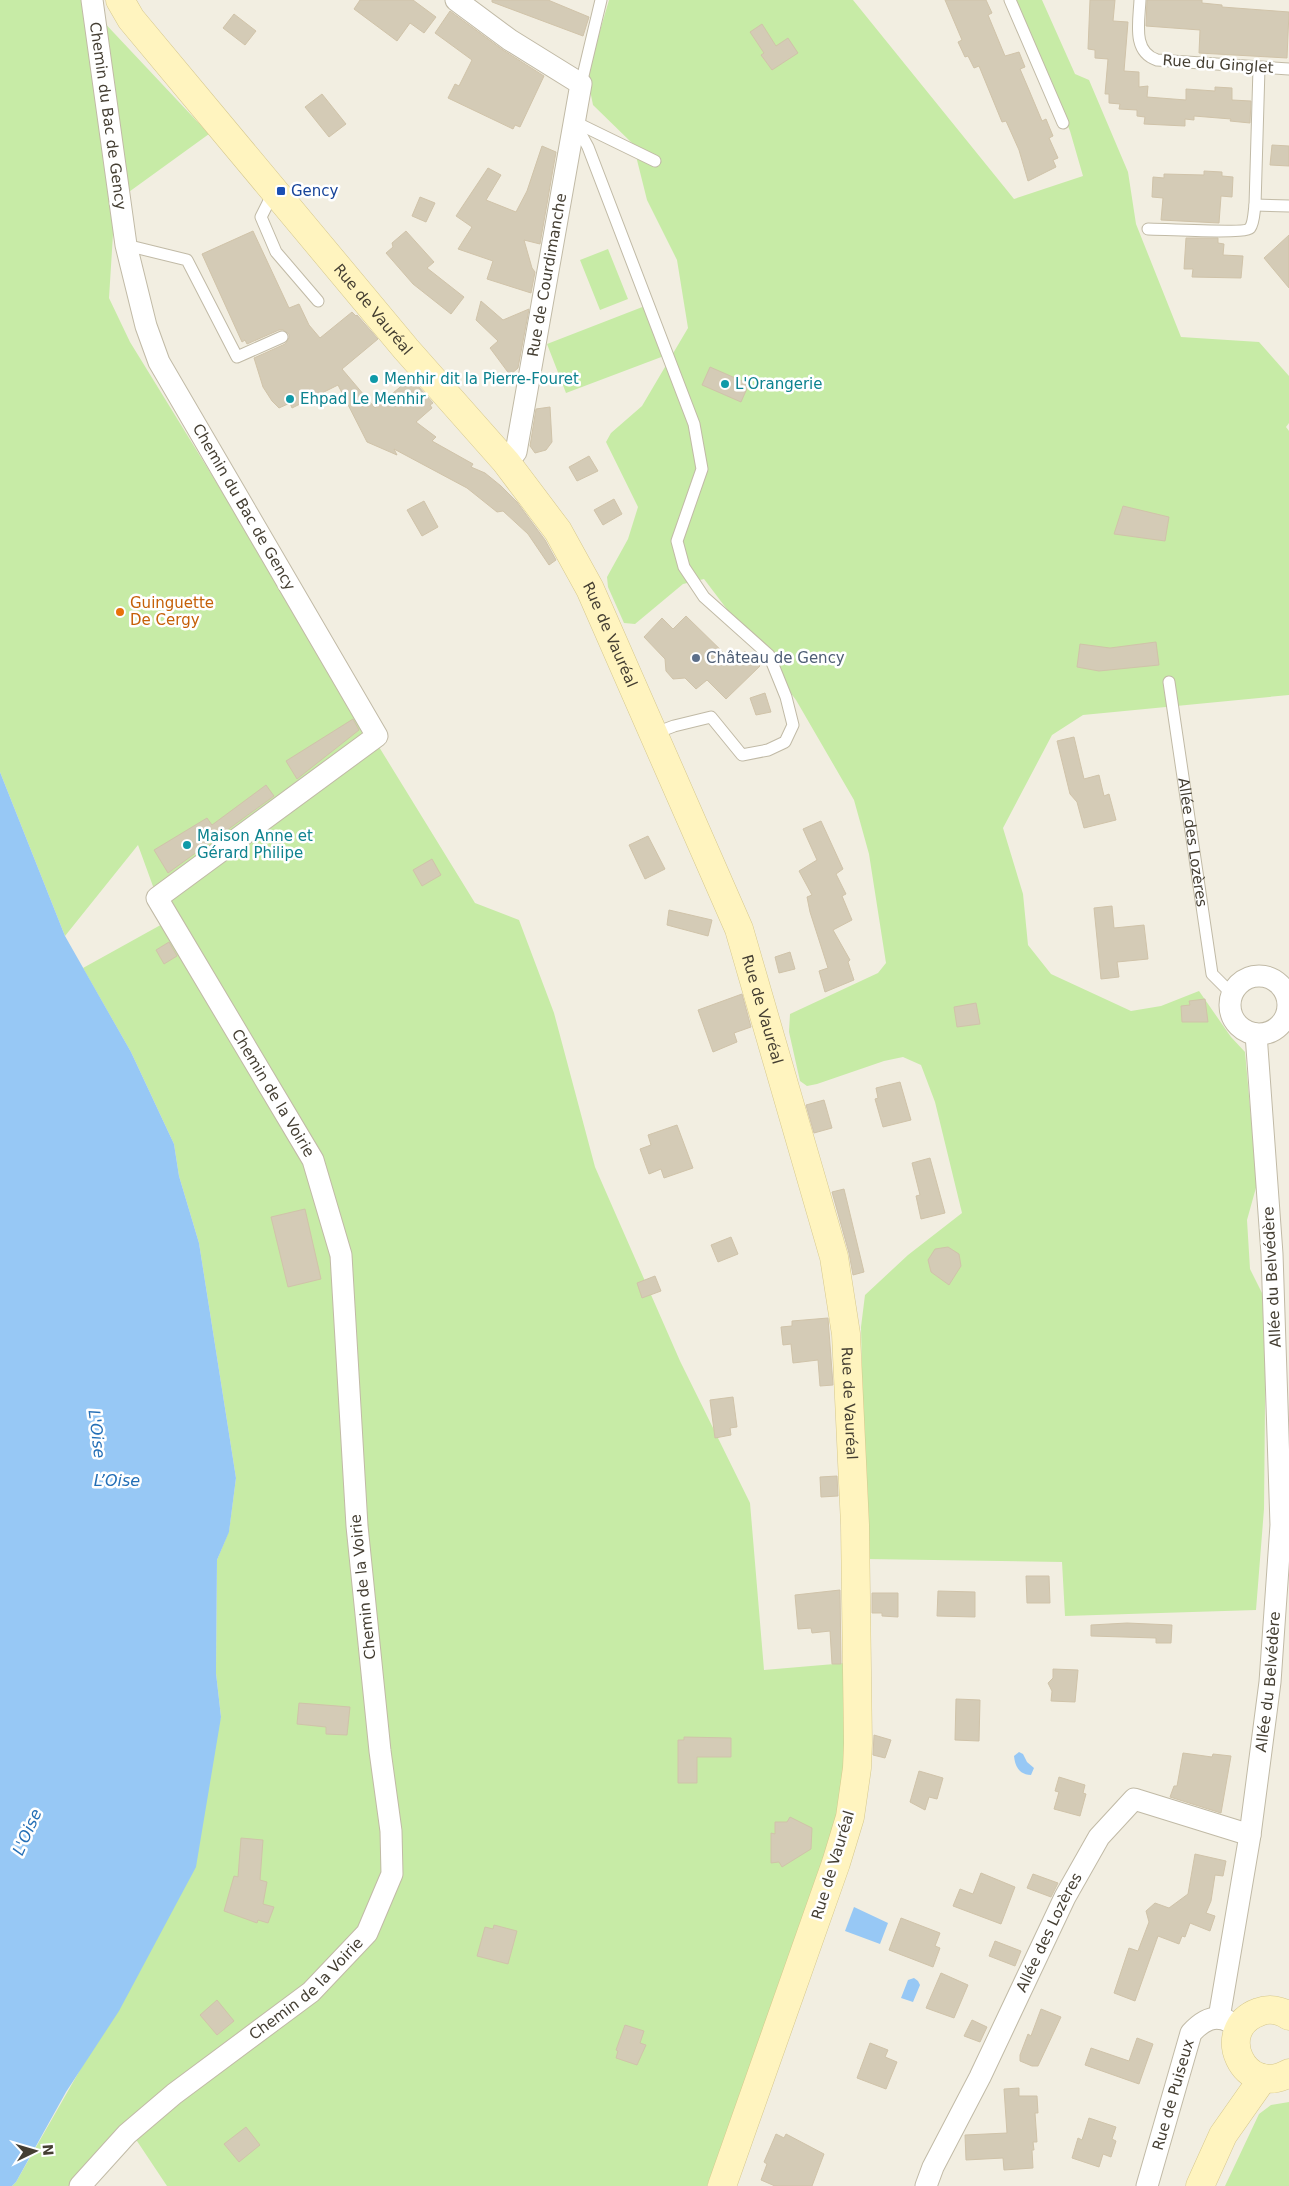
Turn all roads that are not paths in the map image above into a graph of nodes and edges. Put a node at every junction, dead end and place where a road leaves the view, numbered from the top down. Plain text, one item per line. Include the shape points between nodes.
1 (92, 0) edge
2 (120, 0) edge
3 (456, 0) edge
4 (601, 0) edge
5 (1010, 0) edge
6 (1140, 0) edge
7 (1260, 68) junction
8 (1289, 69) edge
9 (581, 84) junction
10 (575, 122) junction
11 (1063, 123) dead end
12 (655, 162) dead end
13 (274, 191) junction
14 (1255, 205) junction
15 (1289, 206) edge
16 (1148, 229) dead end
17 (126, 245) junction
18 (318, 301) dead end
19 (282, 337) dead end
20 (506, 462) junction
21 (1169, 682) dead end
22 (653, 734) junction
23 (157, 898) joint
24 (1232, 994) junction
25 (1256, 1034) junction
26 (1250, 1835) junction
27 (1223, 1996) junction
28 (1256, 2013) junction
29 (1289, 2016) edge
30 (1231, 2037) junction
31 (1276, 2075) edge
32 (1223, 2135) junction
33 (80, 2186) edge
34 (722, 2186) edge
35 (926, 2186) edge
36 (1147, 2186) edge
37 (1200, 2186) edge

1 - 17 street, Chemin du Bac de Gency
2 - 13 street, Rue de Vauréal via 131,19
3 - 9 street via 510,40
4 - 9 lane
5 - 11 lane
6 - 7 lane, Rue du Ginglet via 1140,42 1149,58
7 - 8 lane, Rue du Ginglet
7 - 14 lane
9 - 10 street, Rue de Courdimanche
10 - 12 lane
10 - 20 street, Rue de Courdimanche via 516,452
10 - 22 lane via 588,147 694,424 702,469 678,541 684,568 704,598 769,655 793,725 785,742 768,750 742,755 711,717
13 - 18 lane via 261,217 276,252
13 - 20 street, Rue de Vauréal
14 - 15 lane
14 - 16 lane via 1251,227 1247,230
17 - 19 lane via 187,260 237,357
17 - 23 street, Chemin du Bac de Gency via 146,326 159,362 377,736
20 - 22 street, Rue de Vauréal via 558,531 590,589
21 - 24 lane, Allée des Lozères via 1212,974
22 - 34 street, Rue de Vauréal via 739,929 834,1257 846,1334 855,1515 858,1743 850,1817
23 - 33 street, Chemin de la Voirie via 313,1160 341,1255 357,1526 391,1832 392,1874 368,1933 312,1992 174,2094 127,2134
24 - 25 street via 1230,1010 1233,1018 1243,1029
24 - 25 street via 1242,981 1258,976 1276,981 1283,988 1288,1006 1282,1024 1274,1030
25 - 26 street, Allée du Belvédère via 1272,1254 1281,1525 1270,1682
26 - 27 street, Allée du Belvédère
26 - 35 street, Allée des Lozères via 1134,1799 1099,1837 1064,1896
27 - 28 street via 1243,2011
27 - 30 street, Allée du Belvédère
28 - 29 street via 1274,2010
28 - 30 street via 1244,2021
30 - 31 street via 1244,2068 1253,2075
30 - 32 street
30 - 36 street, Rue de Puiseux via 1205,2021 1191,2033
31 - 32 street
32 - 37 street

